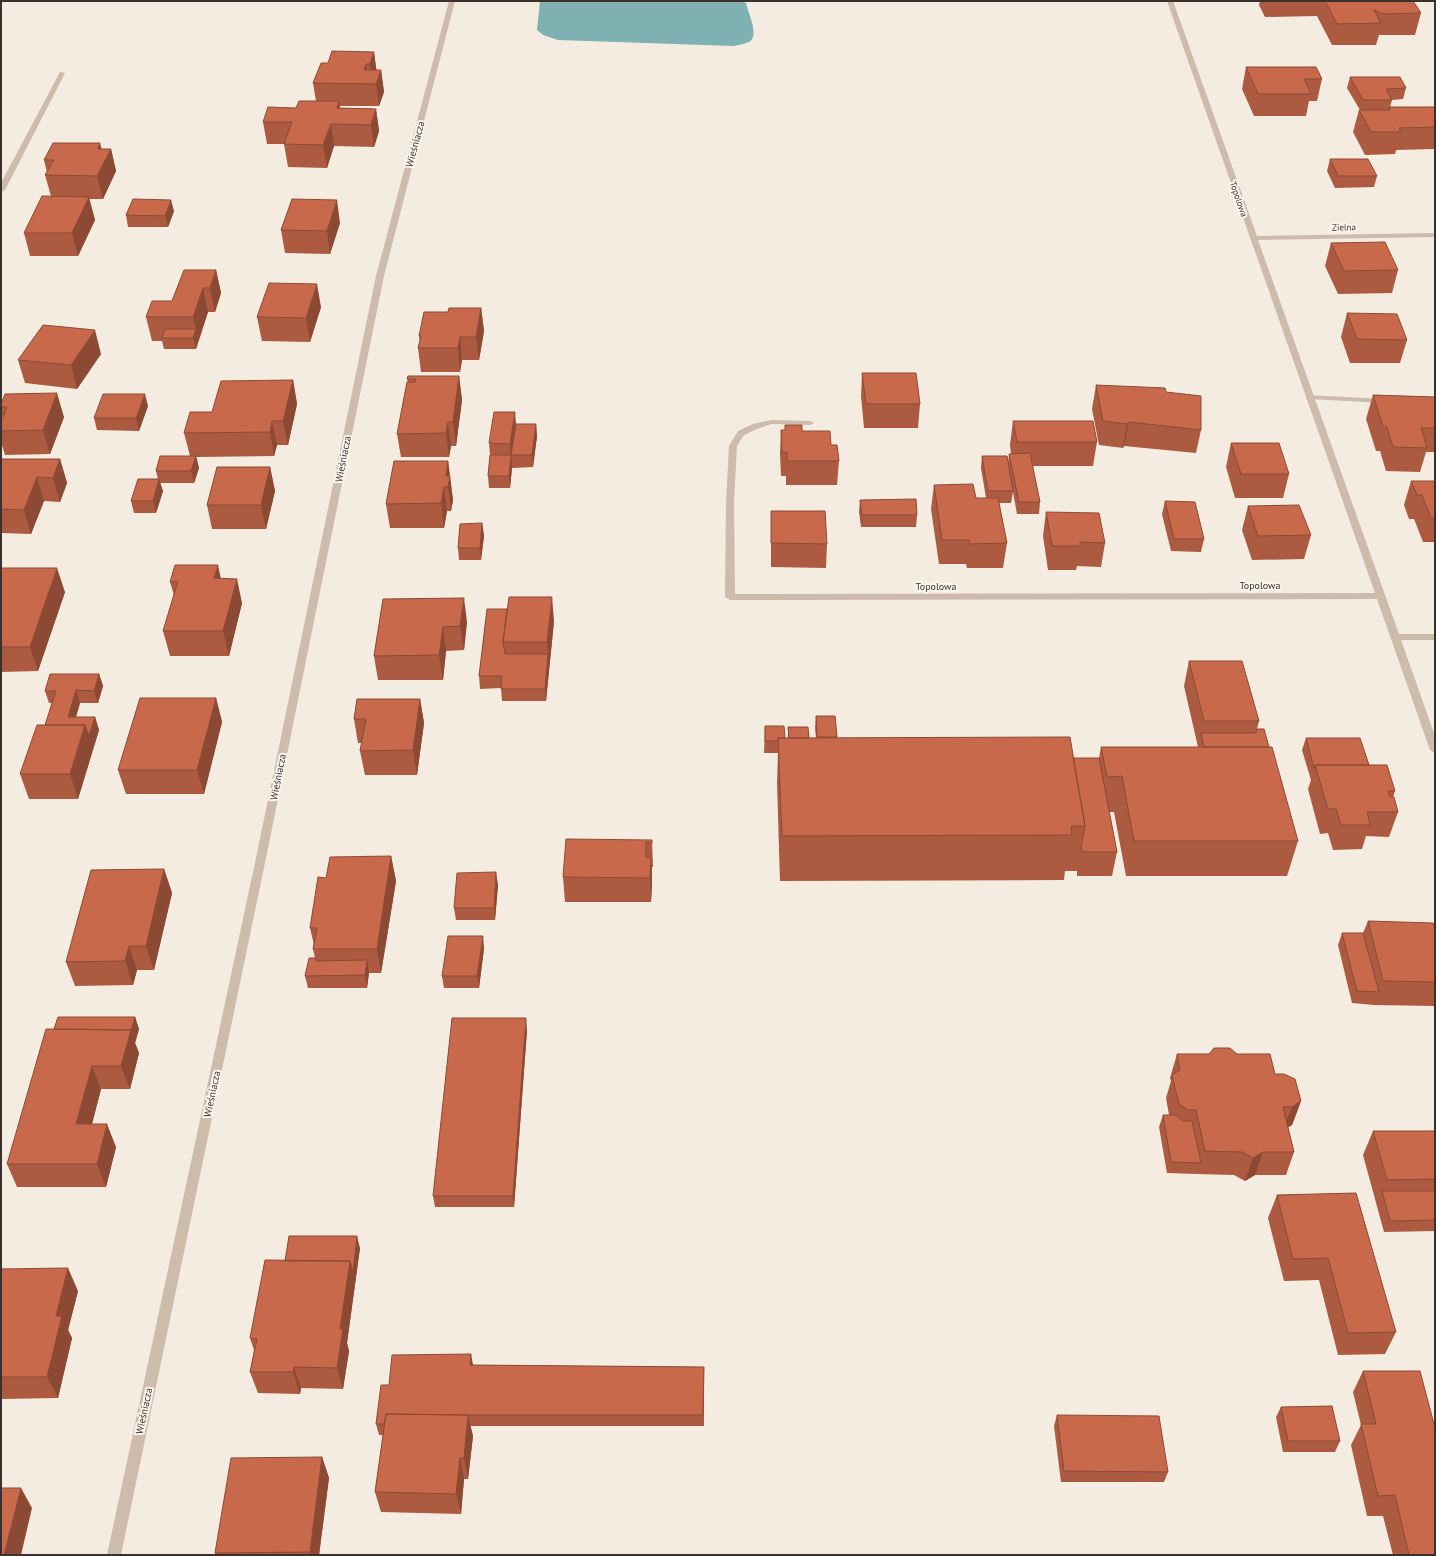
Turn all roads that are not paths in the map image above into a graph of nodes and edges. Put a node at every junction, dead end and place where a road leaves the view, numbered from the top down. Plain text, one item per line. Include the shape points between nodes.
1 (452, 1) edge
2 (1170, 1) edge
3 (62, 73) dead end
4 (1, 190) edge
5 (1435, 235) edge
6 (1253, 238) junction
7 (1309, 397) junction
8 (1396, 402) edge
9 (810, 423) dead end
10 (1380, 596) junction
11 (1395, 637) junction
12 (1435, 637) edge
13 (1435, 750) edge
14 (114, 1555) edge

1 - 14 street, Wieśniacza via 380,276 262,858
2 - 6 street, Topolowa
3 - 4 street
5 - 6 street, Zielna
6 - 7 street, Topolowa
7 - 8 street
7 - 10 street, Topolowa
9 - 10 street, Topolowa via 772,422 756,426 741,433 733,446 730,597
10 - 11 street, Topolowa
11 - 12 street
11 - 13 street, Topolowa

